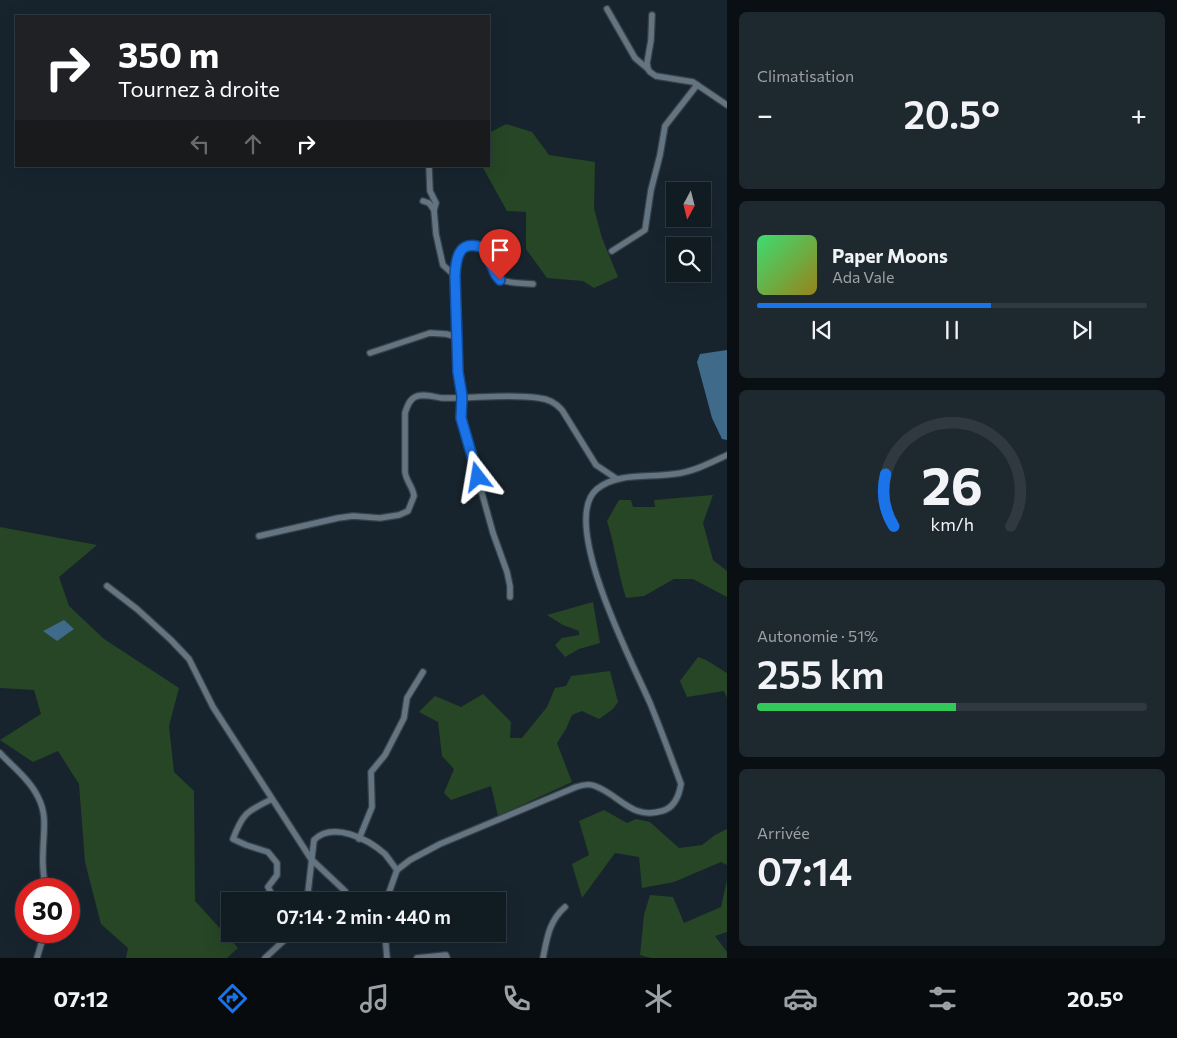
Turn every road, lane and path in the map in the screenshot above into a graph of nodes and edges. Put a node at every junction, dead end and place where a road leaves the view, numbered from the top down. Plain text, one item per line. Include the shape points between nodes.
1 (607, 9) dead end
2 (652, 15) dead end
3 (648, 70) junction
4 (697, 85) junction
5 (727, 105) edge
6 (429, 167) edge
7 (423, 201) dead end
8 (434, 210) junction
9 (612, 251) dead end
10 (455, 276) junction
11 (533, 284) dead end
12 (458, 337) junction
13 (370, 353) dead end
14 (462, 396) junction
15 (727, 455) edge
16 (617, 479) junction
17 (259, 536) dead end
18 (107, 586) dead end
19 (510, 597) dead end
20 (423, 672) dead end
21 (0, 753) edge
22 (272, 798) junction
23 (359, 838) junction
24 (311, 859) junction
25 (397, 870) junction
26 (44, 878) edge
27 (345, 891) dead end
28 (270, 892) edge
29 (308, 892) edge
30 (389, 892) edge
31 (565, 906) dead end
32 (282, 942) edge
33 (386, 942) edge
34 (41, 943) edge
35 (37, 958) edge
36 (265, 958) edge
37 (387, 958) edge
38 (417, 958) edge
39 (447, 958) edge
40 (543, 958) edge

1 - 3 street via 635,58
2 - 3 street
3 - 4 street via 656,76 686,80
4 - 5 street
4 - 9 street via 665,126 645,230
6 - 8 street via 430,192 436,204
7 - 8 street
8 - 10 street via 443,265
10 - 11 street via 455,266 462,250 472,244 484,248 500,280
10 - 12 street
12 - 13 street via 430,333
12 - 14 street
14 - 16 street via 529,397 551,401 562,410 596,465
14 - 17 street via 417,396 408,404 404,472 414,496 408,511 380,518 338,518
14 - 19 street via 463,426 507,572
15 - 16 street via 688,472
16 - 25 street via 597,489 588,502 587,526 592,564 681,784 679,794 670,807 649,814 633,809 596,786 584,785 440,844
18 - 22 street via 190,659 206,695
20 - 23 street via 407,698 404,718 385,755 371,772 372,807
21 - 26 street via 32,788 43,808
22 - 24 street
22 - 28 street via 248,811 233,838 268,852 277,863 277,875 268,887
23 - 24 street via 338,832 325,833 314,840
23 - 25 street via 385,855
24 - 27 street
24 - 29 street
25 - 30 street
31 - 40 street via 551,922
32 - 36 street
33 - 37 street
34 - 35 street
38 - 39 street via 446,955

